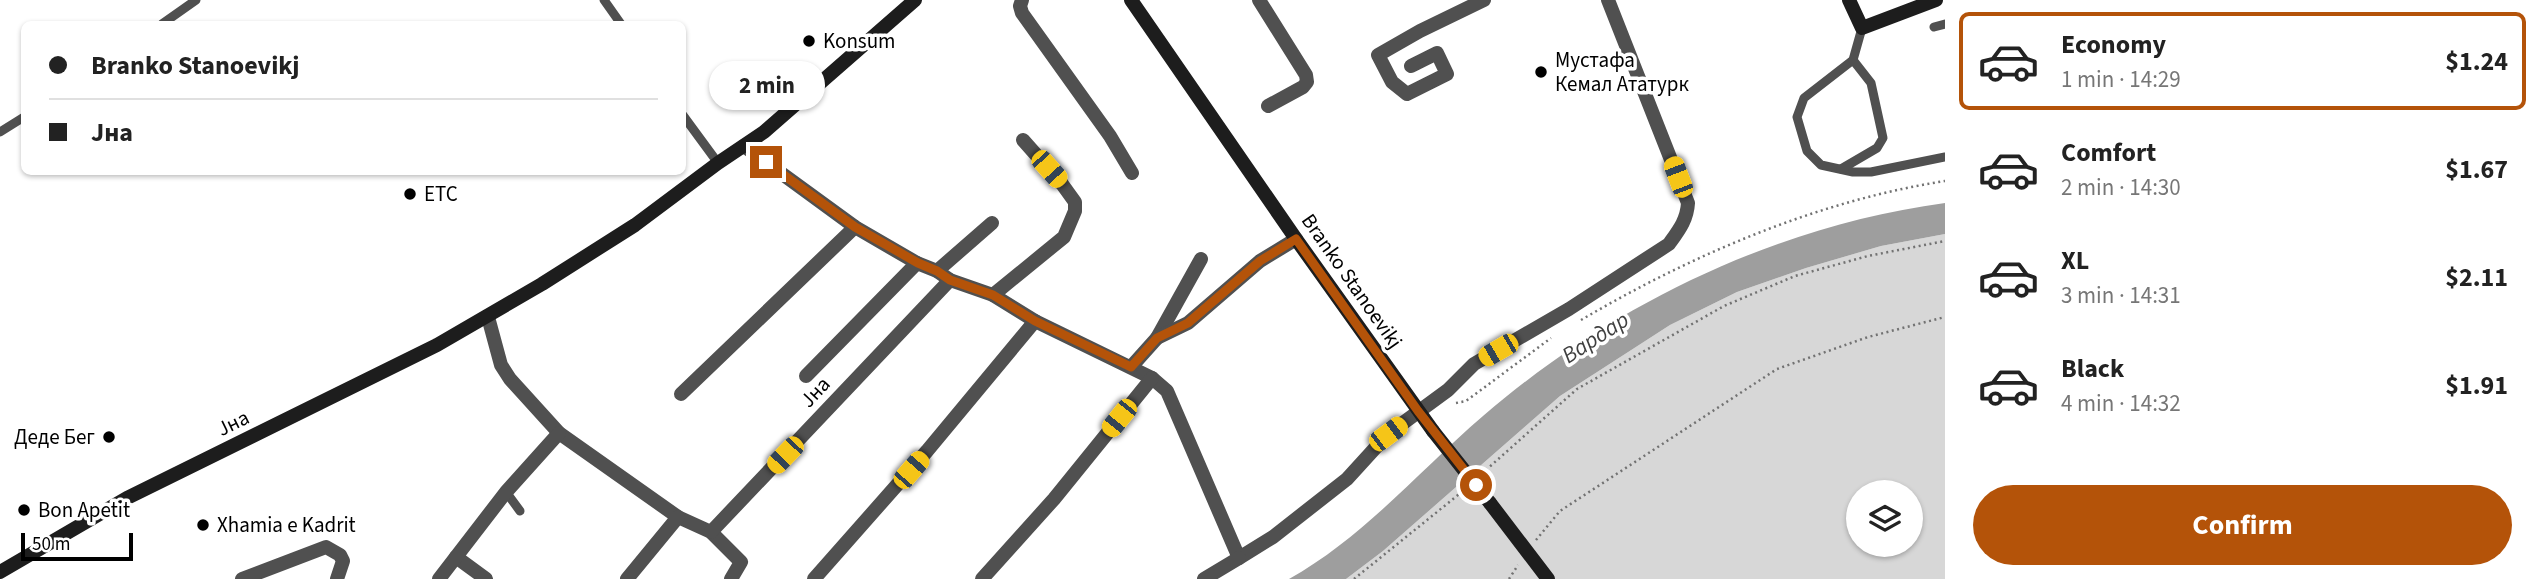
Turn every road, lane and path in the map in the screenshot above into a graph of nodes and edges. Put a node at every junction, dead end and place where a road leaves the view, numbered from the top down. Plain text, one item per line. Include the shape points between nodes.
1 (196, 0) edge
2 (604, 0) edge
3 (915, 0) edge
4 (1022, 0) edge
5 (1131, 0) edge
6 (1259, 0) edge
7 (1483, 0) edge
8 (1608, 0) edge
9 (1849, 0) edge
10 (1936, 0) edge
11 (166, 21) edge
12 (619, 21) edge
13 (1945, 24) edge
14 (1934, 27) dead end
15 (1862, 28) junction
16 (1853, 60) junction
17 (1411, 66) dead end
18 (1268, 106) dead end
19 (21, 119) edge
20 (686, 119) edge
21 (0, 132) edge
22 (1023, 140) dead end
23 (744, 146) junction
24 (1945, 157) edge
25 (718, 163) junction
26 (1841, 169) junction
27 (1132, 173) dead end
28 (1945, 181) edge
29 (992, 223) dead end
30 (855, 227) junction
31 (1296, 239) junction
32 (1945, 241) edge
33 (1200, 259) dead end
34 (918, 263) junction
35 (937, 271) junction
36 (950, 280) junction
37 (993, 295) junction
38 (488, 317) junction
39 (1945, 317) edge
40 (1035, 321) junction
41 (1574, 324) dead end
42 (1157, 338) junction
43 (1550, 338) dead end
44 (1131, 367) junction
45 (806, 376) dead end
46 (1152, 377) junction
47 (681, 394) dead end
48 (1454, 403) dead end
49 (1418, 411) junction
50 (559, 433) junction
51 (1486, 470) dead end
52 (1465, 489) dead end
53 (506, 492) junction
54 (520, 511) dead end
55 (678, 517) junction
56 (711, 532) junction
57 (1527, 551) junction
58 (456, 557) junction
59 (1238, 558) junction
60 (0, 572) edge
61 (242, 579) edge
62 (337, 579) edge
63 (439, 579) edge
64 (486, 579) edge
65 (628, 579) edge
66 (731, 579) edge
67 (814, 579) edge
68 (982, 579) edge
69 (1204, 579) edge
70 (1354, 579) edge
71 (1548, 579) edge

1 - 11 lane
2 - 12 lane
3 - 23 street, Јна
4 - 27 street via 1022,13
5 - 31 street, Branko Stanoevikj
6 - 18 street via 1307,82
7 - 17 street via 1378,55 1392,82 1407,93 1447,74 1437,53
8 - 49 street via 1688,203 1687,216 1669,244 1474,364
9 - 15 street
10 - 15 street
13 - 14 lane
15 - 16 lane
16 - 26 lane via 1871,83 1882,138 1877,148
16 - 26 lane via 1804,98 1797,117 1807,151 1821,166
19 - 21 lane
20 - 25 lane
22 - 37 street via 1062,184 1076,211 1064,237
23 - 25 street, Јна
23 - 30 street
24 - 26 lane via 1871,172
25 - 38 street, Јна via 635,225
28 - 41 path via 1801,217 1703,257
29 - 35 street
30 - 34 street
30 - 47 street
31 - 42 street via 1260,261 1188,323
31 - 49 street, Branko Stanoevikj
32 - 51 path via 1795,276 1724,306 1577,389
33 - 42 street
34 - 35 street
34 - 45 street, Јна
35 - 36 street
36 - 37 street
36 - 56 street, Јна
37 - 40 street
38 - 50 street via 501,365
38 - 60 street, Јна via 127,498
39 - 57 path via 1868,337 1777,369 1560,511
40 - 44 street
40 - 67 street
42 - 44 street
43 - 48 path via 1466,401
44 - 46 street
46 - 59 street via 1167,391
46 - 68 street via 1054,499
49 - 57 street, Branko Stanoevikj, bridge
49 - 59 street via 1388,434 1347,479 1273,537
50 - 53 street
50 - 55 street
52 - 70 path
53 - 54 lane
53 - 58 street
55 - 56 street
55 - 65 street
56 - 66 street via 741,562
57 - 71 street, Branko Stanoevikj
58 - 63 street
58 - 64 street
59 - 69 street
61 - 62 street via 326,547 343,561

